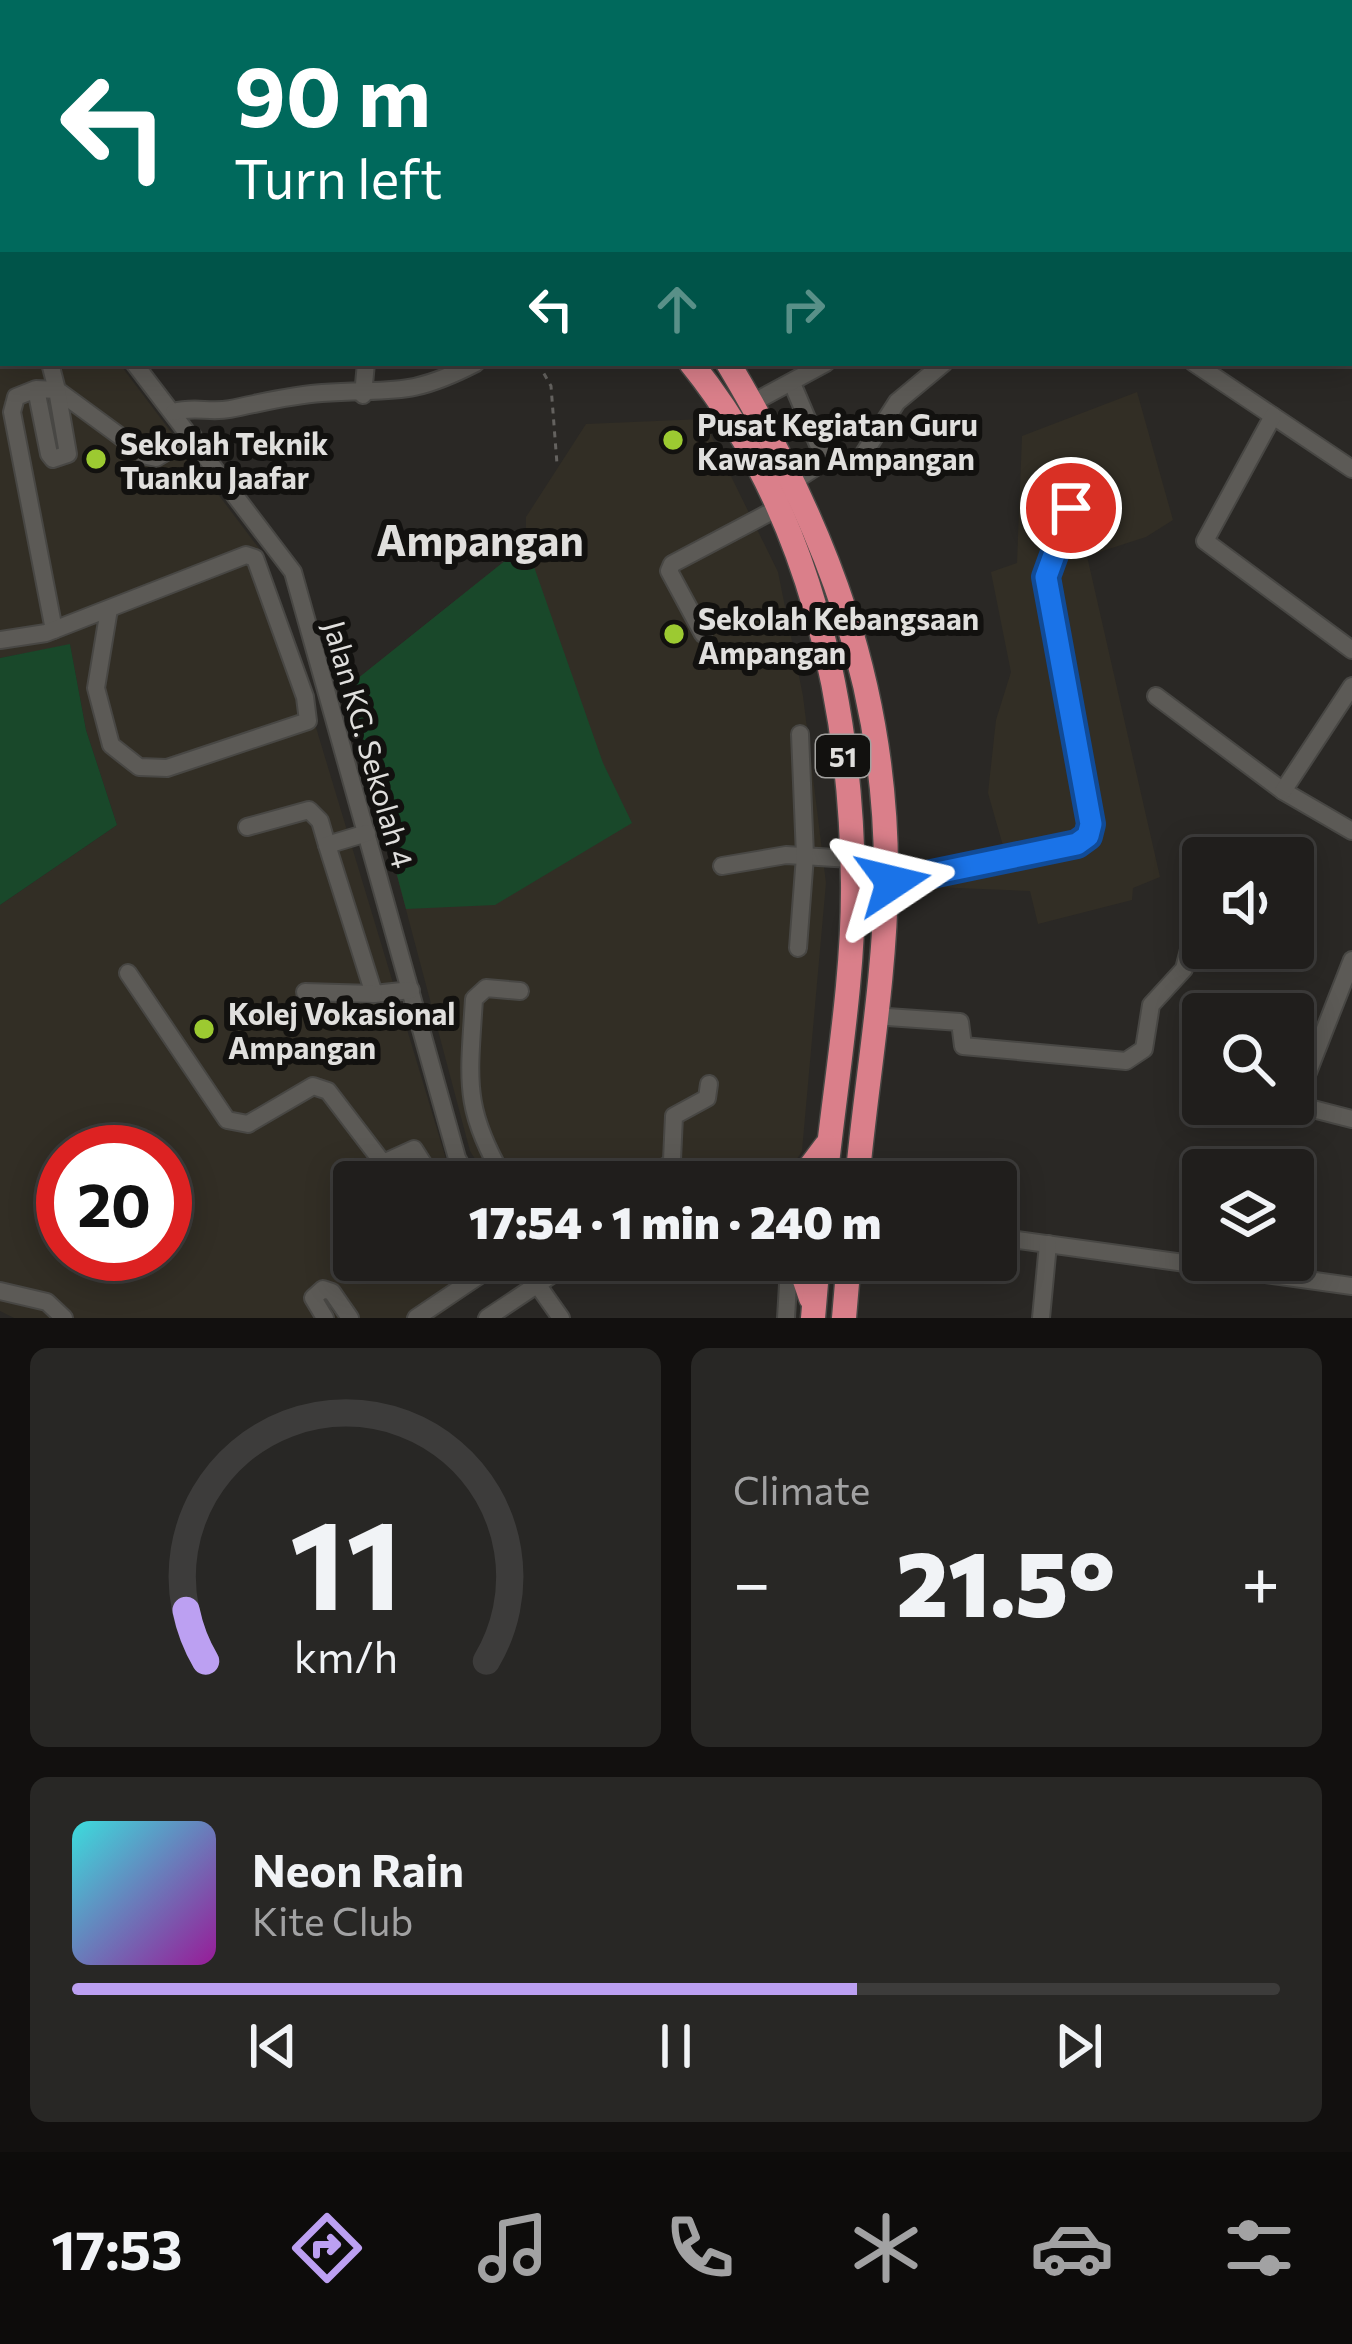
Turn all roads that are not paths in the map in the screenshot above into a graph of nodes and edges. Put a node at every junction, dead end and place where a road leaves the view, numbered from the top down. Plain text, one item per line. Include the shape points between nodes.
1 (51, 366) edge
2 (136, 366) edge
3 (366, 366) edge
4 (693, 366) edge
5 (730, 366) edge
6 (821, 366) edge
7 (940, 366) edge
8 (1199, 366) edge
9 (452, 368) edge
10 (792, 383) junction
11 (36, 389) junction
12 (57, 390) junction
13 (363, 395) junction
14 (752, 403) junction
15 (174, 412) junction
16 (1274, 416) junction
17 (193, 436) junction
18 (825, 461) junction
19 (1352, 470) edge
20 (796, 480) junction
21 (778, 508) junction
22 (1071, 508) dead end
23 (109, 609) junction
24 (54, 630) junction
25 (703, 634) dead end
26 (0, 640) edge
27 (1352, 650) edge
28 (1352, 686) edge
29 (1156, 696) dead end
30 (800, 734) dead end
31 (1283, 791) junction
32 (247, 827) dead end
33 (1352, 831) edge
34 (367, 833) junction
35 (327, 845) junction
36 (805, 856) junction
37 (851, 859) junction
38 (722, 866) dead end
39 (886, 881) junction
40 (798, 948) dead end
41 (1352, 960) edge
42 (1184, 969) edge
43 (128, 973) dead end
44 (410, 990) junction
45 (520, 991) dead end
46 (304, 992) dead end
47 (374, 994) junction
48 (873, 1016) junction
49 (710, 1084) dead end
50 (1352, 1119) edge
51 (862, 1134) junction
52 (829, 1142) junction
53 (381, 1161) edge
54 (387, 1161) edge
55 (422, 1161) edge
56 (459, 1161) edge
57 (493, 1161) edge
58 (672, 1161) edge
59 (815, 1161) edge
60 (828, 1161) edge
61 (859, 1161) edge
62 (870, 1161) edge
63 (1017, 1240) edge
64 (1048, 1244) junction
65 (471, 1281) edge
66 (540, 1281) edge
67 (791, 1281) edge
68 (798, 1281) edge
69 (816, 1281) edge
70 (847, 1281) edge
71 (851, 1281) edge
72 (537, 1283) junction
73 (1352, 1286) edge
74 (0, 1291) edge
75 (846, 1292) junction
76 (813, 1312) edge
77 (64, 1318) edge
78 (325, 1318) edge
79 (350, 1318) edge
80 (416, 1318) edge
81 (487, 1318) edge
82 (561, 1318) edge
83 (785, 1318) edge
84 (844, 1318) edge
85 (1041, 1318) edge

1 - 12 street
2 - 15 street, Jalan KG. Sekolah 4
3 - 13 street
4 - 21 highway, 51 via 730,412
5 - 14 highway, 51
6 - 10 street
7 - 18 street via 897,402 861,458
8 - 16 street
9 - 13 street via 431,387
10 - 14 street
10 - 18 street
11 - 12 street
11 - 12 street via 53,459 68,454
11 - 24 street via 16,397 11,412
12 - 17 street via 147,456
13 - 15 street via 326,392
14 - 20 highway, 51
15 - 17 street, Jalan KG. Sekolah 4
16 - 19 street
16 - 27 street via 1205,541
17 - 34 street, Jalan KG. Sekolah 4 via 293,572
18 - 20 street
20 - 39 highway, 51 via 872,701
21 - 25 street via 672,564
21 - 37 highway, 51 via 805,573 838,698
22 - 39 street via 1046,577 1088,836
23 - 23 street via 255,558 308,721 167,768 139,767 111,746 96,688
23 - 24 street
24 - 26 street
28 - 31 street
29 - 31 street
30 - 36 street
31 - 33 street
32 - 35 street via 309,810
34 - 35 street
34 - 44 street, Jalan KG. Sekolah 4
35 - 47 street
36 - 37 street
36 - 38 street
36 - 40 street
37 - 52 highway, 51
39 - 48 highway, 51
41 - 50 street via 1301,1090 1304,1107
42 - 48 street via 1151,1005 1144,1049 1126,1061 963,1046 961,1022
43 - 53 street via 227,1120 248,1124 313,1086 328,1091
44 - 47 street
44 - 56 street, Jalan KG. Sekolah 4
45 - 57 street via 486,988 474,999 468,1100
46 - 47 street
48 - 51 highway, 51
49 - 58 street via 706,1098 674,1116
51 - 61 highway, 51
51 - 62 highway
52 - 59 highway
52 - 60 highway, 51
54 - 55 street via 414,1149
63 - 64 street
64 - 73 street
64 - 85 street
65 - 80 street
66 - 72 street
67 - 83 street
68 - 76 highway
69 - 76 highway
70 - 75 highway
71 - 75 highway
72 - 81 street
72 - 82 street
74 - 77 street via 47,1302
75 - 84 highway
78 - 79 street via 313,1298 323,1289

